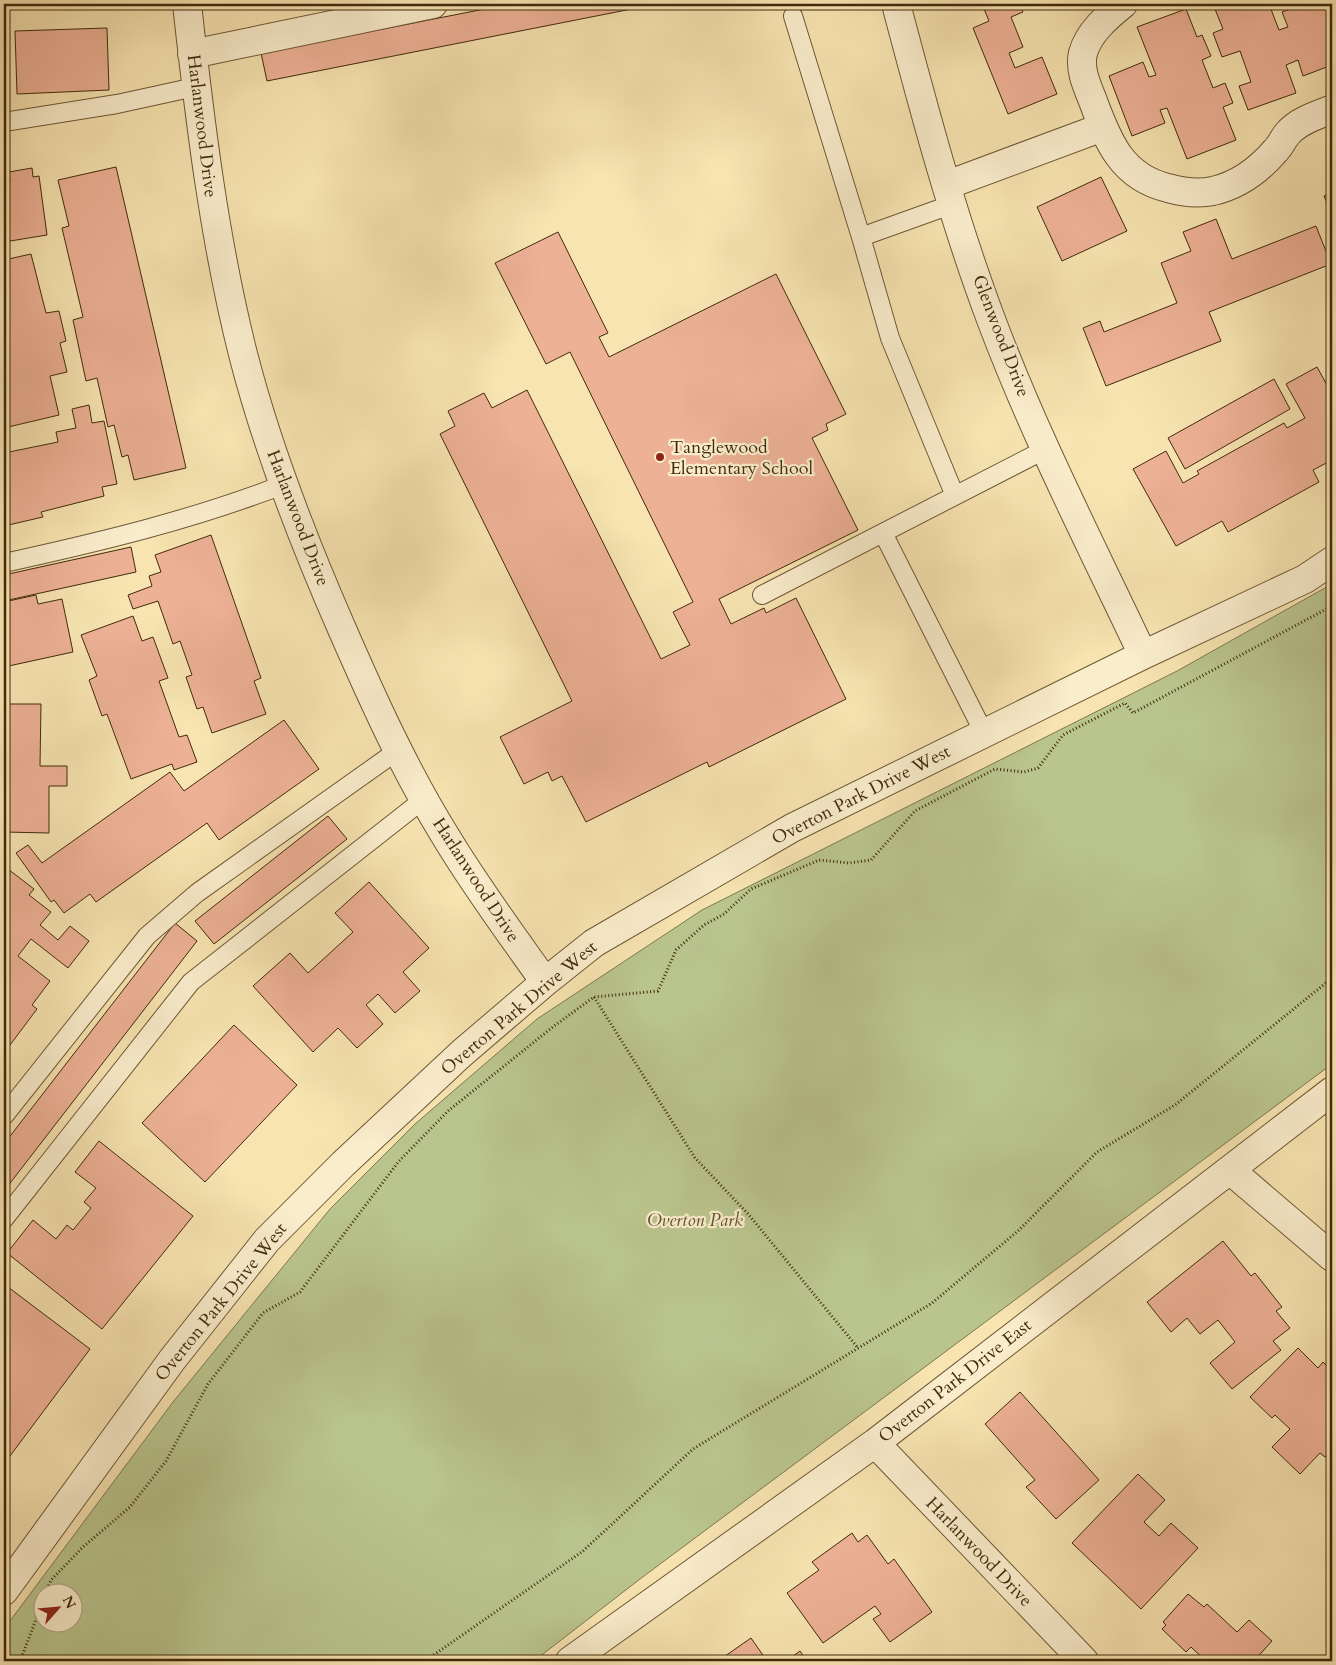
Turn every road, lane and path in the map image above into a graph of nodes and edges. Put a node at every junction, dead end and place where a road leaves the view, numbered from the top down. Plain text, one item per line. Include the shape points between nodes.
1 (187, 4) edge
2 (429, 4) edge
3 (896, 4) edge
4 (1123, 4) edge
5 (793, 16) dead end
6 (192, 54) junction
7 (195, 87) junction
8 (1332, 109) edge
9 (4, 122) edge
10 (1103, 127) junction
11 (950, 194) junction
12 (861, 237) junction
13 (1046, 450) junction
14 (285, 484) junction
15 (955, 496) junction
16 (883, 533) junction
17 (1332, 561) edge
18 (4, 563) edge
19 (762, 594) dead end
20 (1332, 606) edge
21 (1142, 655) junction
22 (984, 733) junction
23 (397, 751) junction
24 (424, 798) junction
25 (1332, 978) edge
26 (545, 982) junction
27 (594, 997) junction
28 (1332, 1091) edge
29 (4, 1116) edge
30 (1230, 1170) junction
31 (4, 1219) edge
32 (1332, 1257) edge
33 (858, 1348) junction
34 (875, 1443) junction
35 (50, 1582) edge
36 (4, 1591) edge
37 (32, 1630) edge
38 (20, 1661) edge
39 (425, 1661) edge
40 (570, 1661) edge
41 (1084, 1661) edge

1 - 6 street, Harlanwood Drive
2 - 6 street
3 - 11 street, Glenwood Drive
4 - 10 street via 1105,19 1090,38 1083,54 1083,76
5 - 12 lane
6 - 7 street, Harlanwood Drive
7 - 9 lane via 117,104
7 - 14 street, Harlanwood Drive via 208,180 239,335 265,428
8 - 10 street via 1289,131 1260,167 1241,181 1212,191 1183,192 1152,184 1132,172 1118,155
10 - 11 street
11 - 12 lane
11 - 13 street, Glenwood Drive via 992,322
12 - 15 lane via 890,338
13 - 15 lane
13 - 21 street, Glenwood Drive
14 - 18 lane via 224,508 128,536
14 - 23 street, Harlanwood Drive via 304,540
15 - 16 lane
16 - 19 lane
16 - 22 lane
17 - 21 street, Overton Park Drive West via 1305,579
20 - 27 path via 1133,713 1125,703 1063,735 1038,768 1024,772 995,769 915,811 871,860 849,863 819,860 751,889 676,950 658,991
21 - 22 street, Overton Park Drive West
22 - 26 street, Overton Park Drive West via 792,828 731,862 594,943
23 - 24 street, Harlanwood Drive
23 - 29 lane via 197,893 147,936
24 - 26 street, Harlanwood Drive via 444,836
24 - 31 lane via 191,982
25 - 33 path via 1176,1105 1097,1152 1019,1230 932,1303
26 - 36 street, Overton Park Drive West via 462,1053 267,1240 172,1360
27 - 33 path via 695,1158 749,1215
27 - 35 path via 448,1111 399,1161 300,1292 264,1313 208,1384 166,1461 130,1507 83,1547
28 - 30 street, Overton Park Drive East
30 - 32 street
30 - 34 street, Overton Park Drive East
33 - 39 path via 694,1449 583,1551
34 - 40 street, Overton Park Drive East
34 - 41 street, Harlanwood Drive
37 - 38 path

